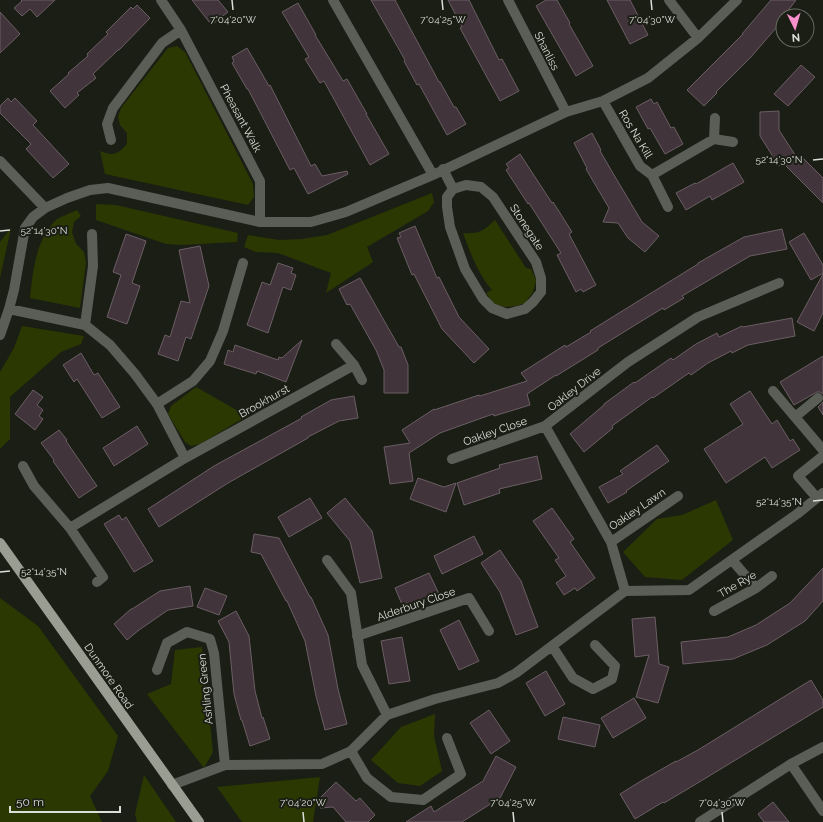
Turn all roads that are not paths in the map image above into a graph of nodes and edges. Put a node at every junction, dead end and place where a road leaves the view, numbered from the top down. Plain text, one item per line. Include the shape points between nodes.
1 (161, 0) edge
2 (333, 0) edge
3 (508, 0) edge
4 (669, 0) edge
5 (736, 0) edge
6 (181, 30) junction
7 (698, 38) junction
8 (603, 101) junction
9 (566, 112) junction
10 (715, 118) dead end
11 (714, 139) junction
12 (111, 140) dead end
13 (733, 142) dead end
14 (0, 161) edge
15 (443, 170) junction
16 (433, 175) junction
17 (652, 175) junction
18 (453, 189) junction
19 (668, 207) dead end
20 (45, 208) junction
21 (260, 222) junction
22 (92, 234) dead end
23 (243, 263) dead end
24 (779, 283) dead end
25 (9, 309) junction
26 (85, 325) junction
27 (0, 335) edge
28 (336, 344) dead end
29 (354, 365) junction
30 (362, 380) dead end
31 (773, 391) dead end
32 (818, 398) dead end
33 (157, 404) junction
34 (795, 417) junction
35 (545, 426) junction
36 (823, 450) edge
37 (823, 456) edge
38 (185, 458) junction
39 (452, 459) dead end
40 (23, 466) dead end
41 (678, 496) dead end
42 (820, 496) edge
43 (70, 528) junction
44 (611, 542) junction
45 (0, 543) edge
46 (327, 560) dead end
47 (732, 560) junction
48 (772, 576) dead end
49 (97, 582) dead end
50 (756, 588) junction
51 (625, 591) junction
52 (714, 611) dead end
53 (489, 631) dead end
54 (357, 636) junction
55 (595, 645) dead end
56 (552, 646) junction
57 (157, 670) dead end
58 (387, 716) junction
59 (447, 738) dead end
60 (823, 747) edge
61 (351, 751) junction
62 (791, 764) junction
63 (225, 765) junction
64 (172, 785) junction
65 (823, 811) edge
66 (199, 822) edge
67 (700, 822) edge

1 - 6 street, Pheasant Walk
2 - 16 street
3 - 9 street, Shanliss
4 - 7 street
5 - 7 street
6 - 12 street via 162,43 113,108 107,124
6 - 21 street, Pheasant Walk via 260,181
7 - 8 street via 648,78
8 - 9 street
8 - 17 street, Ros Na Kill via 640,166
9 - 15 street
10 - 11 street
11 - 13 street
11 - 17 street
14 - 20 street
15 - 16 street
15 - 18 street
16 - 21 street via 346,212 311,222
17 - 19 street, Ros Na Kill
18 - 18 street, Stonegate via 466,185 481,187 493,197 536,262 541,278 541,292 526,308 507,314 492,308 483,299 465,269 450,227 447,197
20 - 21 street via 90,190 108,188
20 - 25 street via 33,217 25,228
22 - 26 street via 93,266
23 - 33 street via 223,331 210,361 193,381
24 - 35 street, Oakley Drive via 698,317 628,362
25 - 26 street
25 - 27 street
26 - 33 street via 110,345
28 - 29 street
29 - 30 street
29 - 38 street, Brookhurst
31 - 34 street
32 - 34 street
33 - 38 street
34 - 36 street
35 - 39 street, Oakley Close
35 - 44 street, Oakley Drive
37 - 42 street via 798,476
38 - 43 street, Brookhurst
40 - 43 street via 34,486
41 - 44 street, Oakley Lawn
42 - 47 street
43 - 49 street via 103,577
44 - 51 street, Oakley Drive
45 - 64 main road, Dunmore Road
46 - 54 street via 351,593
47 - 50 street
47 - 51 street via 689,590
48 - 50 street, The Rye
50 - 52 street, The Rye
51 - 56 street
53 - 54 street, Alderbury Close via 469,598
54 - 58 street via 362,665
55 - 56 street via 615,666 612,679 593,689 573,678
56 - 58 street via 498,683
57 - 63 street, Ashling Green via 167,643 187,632 210,639 214,653
58 - 61 street
59 - 61 street via 461,774 423,800 391,797 367,778
60 - 62 street
61 - 63 street via 322,764
62 - 65 street
62 - 67 street
63 - 64 street
64 - 66 main road, Dunmore Road

